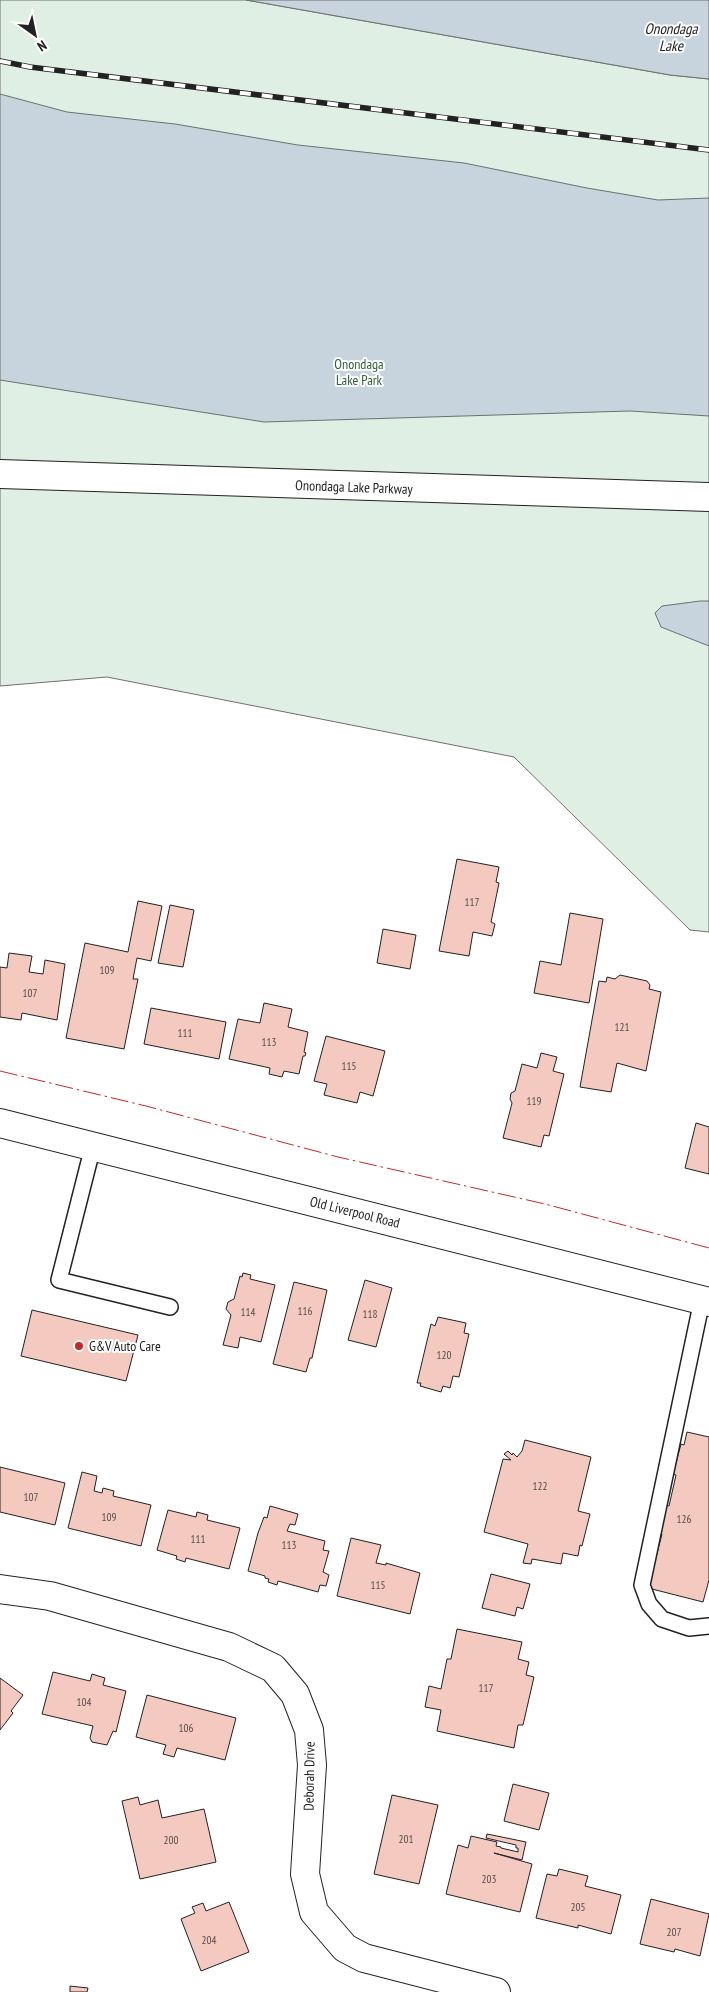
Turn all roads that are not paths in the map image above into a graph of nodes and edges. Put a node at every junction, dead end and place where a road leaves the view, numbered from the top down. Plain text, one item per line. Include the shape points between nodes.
1 (0, 474) edge
2 (709, 497) edge
3 (0, 1123) edge
4 (93, 1146) junction
5 (706, 1301) edge
6 (170, 1307) dead end
7 (0, 1589) edge
8 (709, 1626) edge
9 (496, 1992) edge

1 - 2 main road, Onondaga Lake Parkway
3 - 4 main road, Old Liverpool Road
4 - 5 main road, Old Liverpool Road
4 - 6 lane via 59,1280
5 - 8 lane via 642,1585 649,1604 662,1619 689,1628
7 - 9 main road, Deborah Drive via 50,1596 229,1647 273,1668 295,1694 310,1730 312,1765 305,1874 314,1912 344,1948 364,1958

